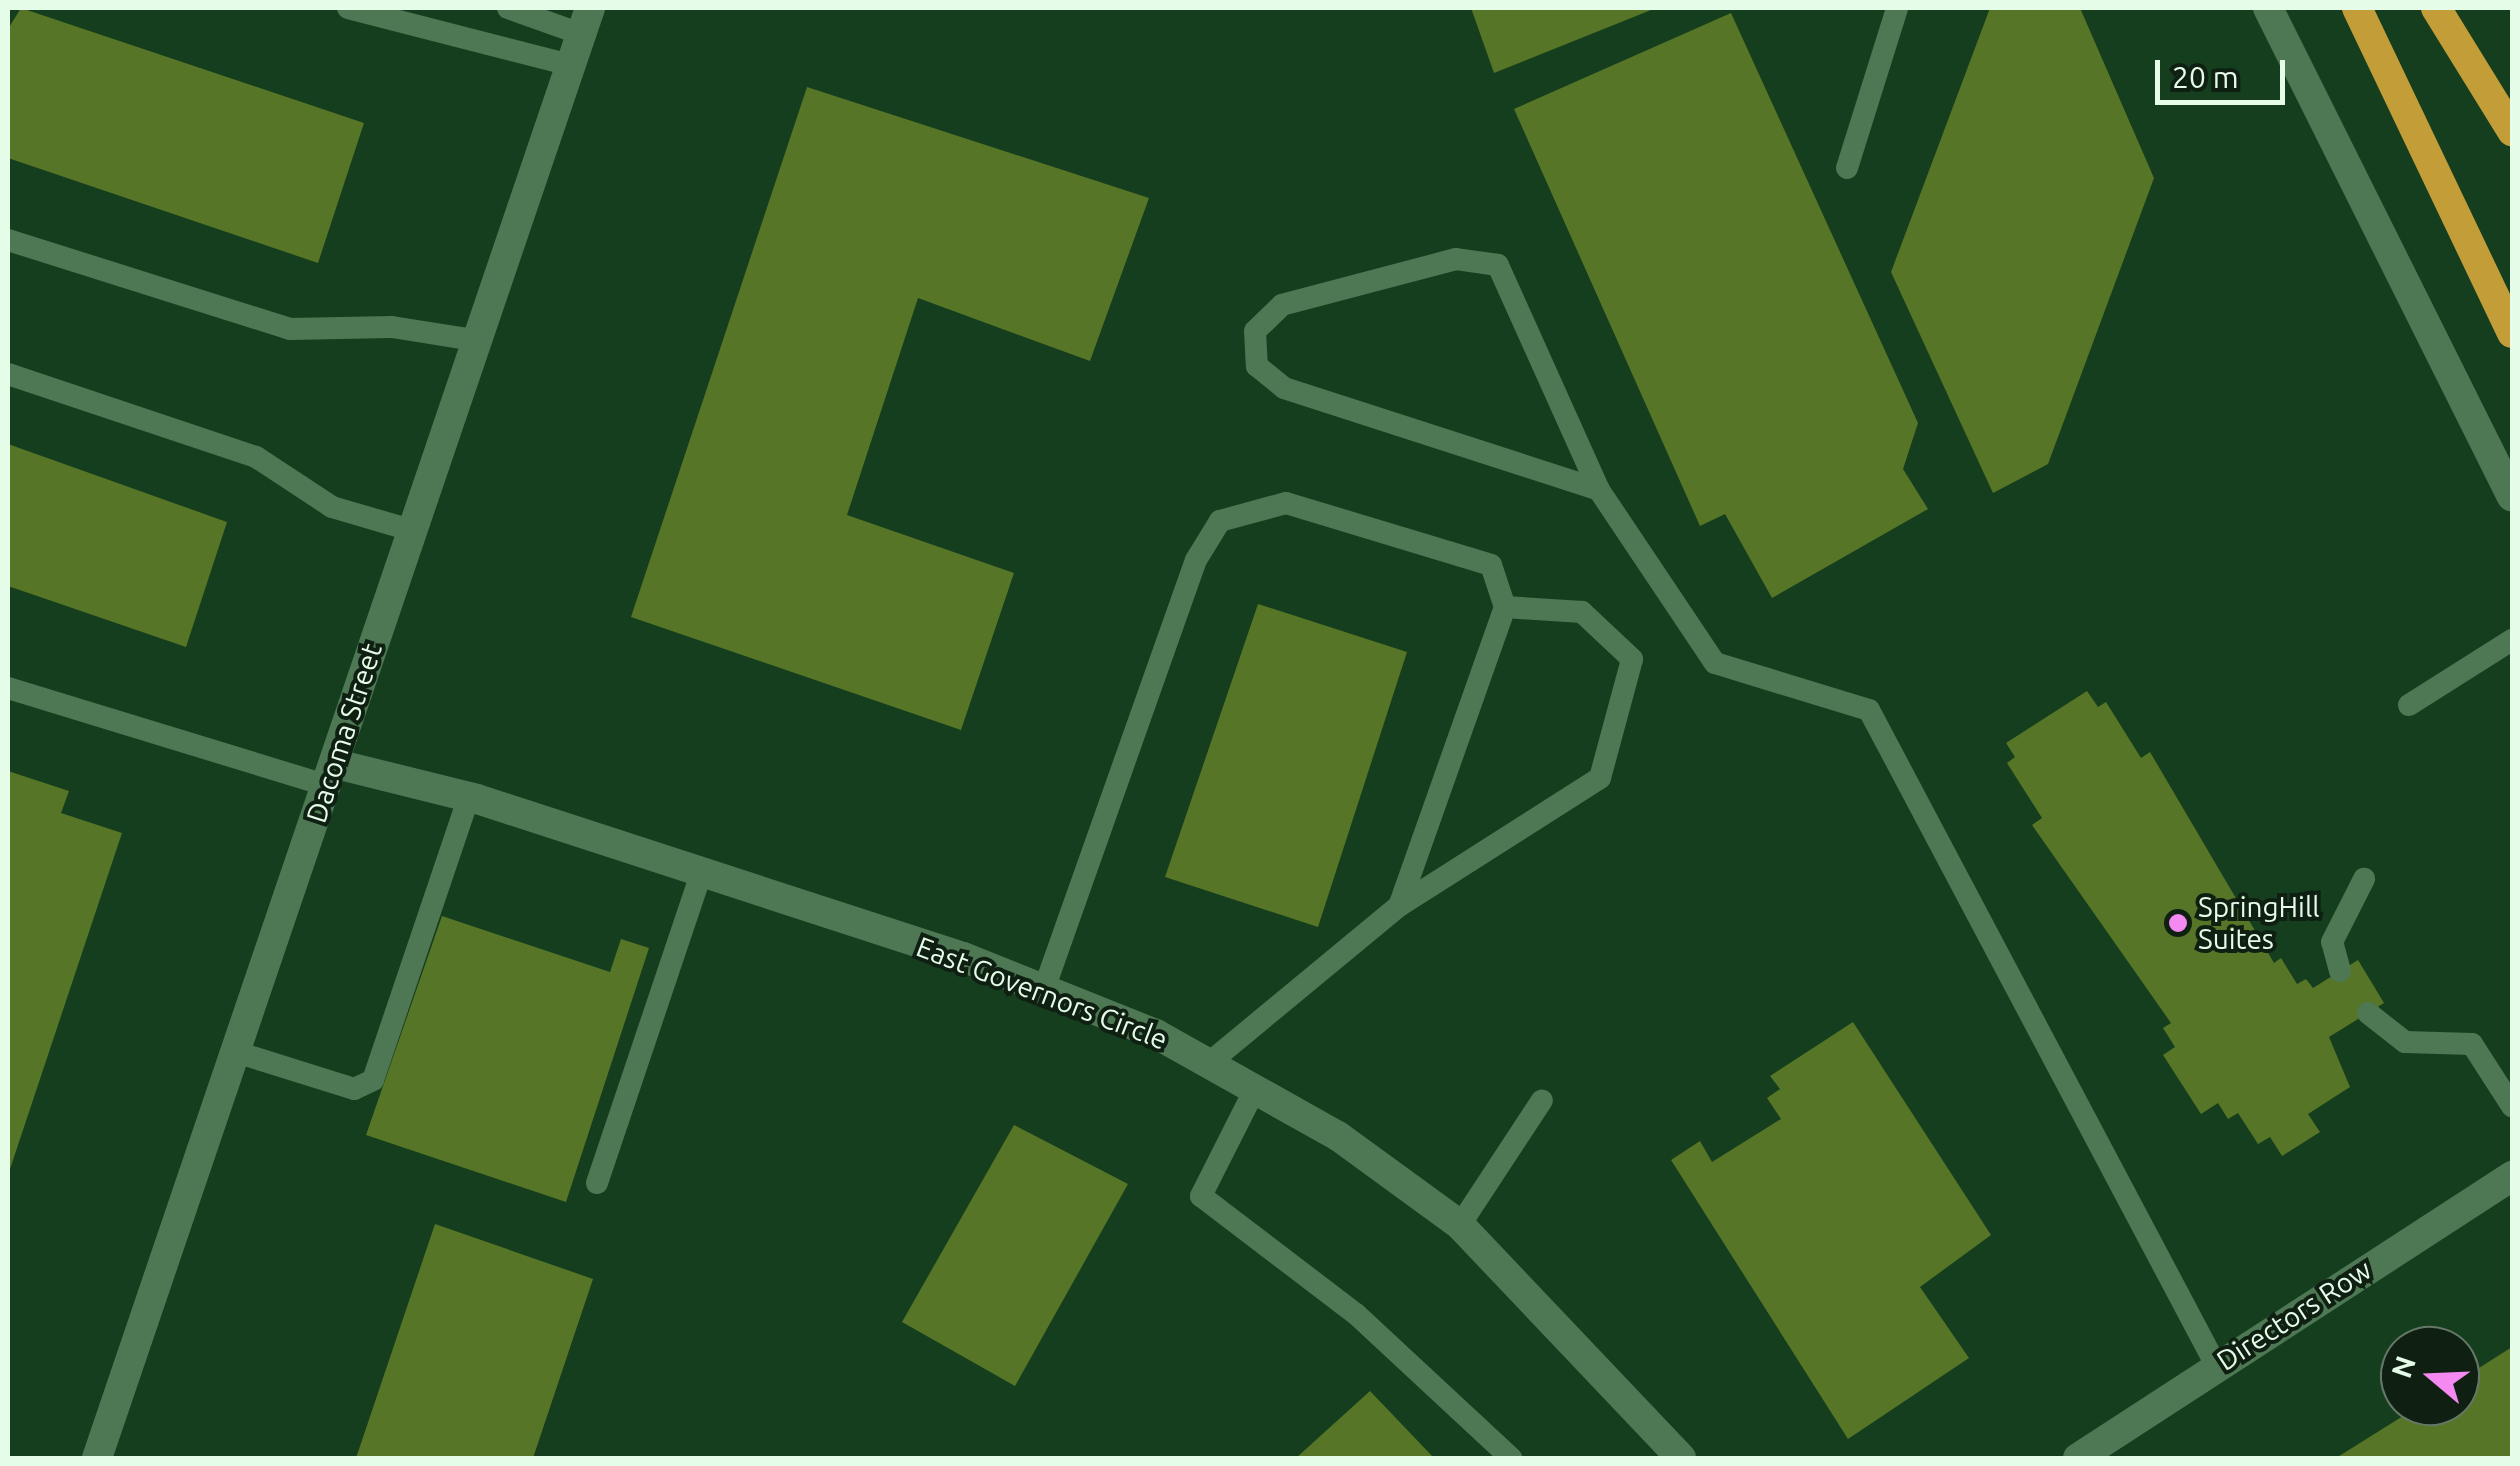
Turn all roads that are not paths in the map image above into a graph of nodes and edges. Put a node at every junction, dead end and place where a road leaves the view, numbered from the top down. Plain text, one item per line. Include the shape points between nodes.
1 (348, 8) edge
2 (508, 8) edge
3 (1897, 8) edge
4 (2268, 8) edge
5 (2357, 8) edge
6 (2436, 8) edge
7 (586, 21) edge
8 (570, 64) junction
9 (2512, 131) edge
10 (1847, 168) dead end
11 (8, 240) edge
12 (2512, 333) edge
13 (473, 340) junction
14 (8, 374) edge
15 (1599, 490) junction
16 (2512, 497) edge
17 (406, 530) junction
18 (1505, 607) junction
19 (2512, 640) edge
20 (8, 688) edge
21 (2409, 705) dead end
22 (332, 775) junction
23 (468, 797) junction
24 (702, 874) junction
25 (2364, 880) dead end
26 (1398, 906) junction
27 (2340, 971) dead end
28 (1044, 989) junction
29 (2368, 1013) dead end
30 (236, 1052) junction
31 (1209, 1064) junction
32 (1255, 1089) junction
33 (1542, 1100) dead end
34 (2512, 1106) edge
35 (2512, 1176) edge
36 (597, 1183) dead end
37 (1460, 1226) junction
38 (2216, 1365) junction
39 (97, 1458) edge
40 (1511, 1458) edge
41 (1680, 1458) edge
42 (2078, 1458) edge

1 - 8 lane
2 - 7 lane
3 - 10 lane
4 - 16 street
5 - 12 highway
6 - 9 highway
7 - 8 street, Dacoma Street
8 - 13 street, Dacoma Street
11 - 13 lane via 290,329 392,327
13 - 17 street, Dacoma Street
14 - 17 lane via 256,457 332,506
15 - 15 lane via 1284,388 1257,366 1255,330 1299,301 1456,259 1498,265
15 - 38 lane via 1716,663 1869,710
17 - 22 street, Dacoma Street
18 - 26 lane
18 - 26 lane via 1582,612 1632,659 1600,778
18 - 28 lane via 1491,565 1286,503 1220,521 1196,560
19 - 21 lane
20 - 22 lane
22 - 23 street, East Governors Circle
22 - 30 street, Dacoma Street
23 - 24 street, East Governors Circle
23 - 30 lane via 372,1080 354,1088
24 - 28 street, East Governors Circle
24 - 36 lane
25 - 27 lane via 2332,942
26 - 31 lane
28 - 31 street, East Governors Circle
29 - 34 lane via 2405,1042 2472,1044
30 - 39 street, Dacoma Street
31 - 32 street, East Governors Circle
32 - 37 street, East Governors Circle via 1338,1136
32 - 40 lane via 1201,1196 1356,1314
33 - 37 lane
35 - 38 street, Directors Row
37 - 41 street, East Governors Circle
38 - 42 street, Directors Row

